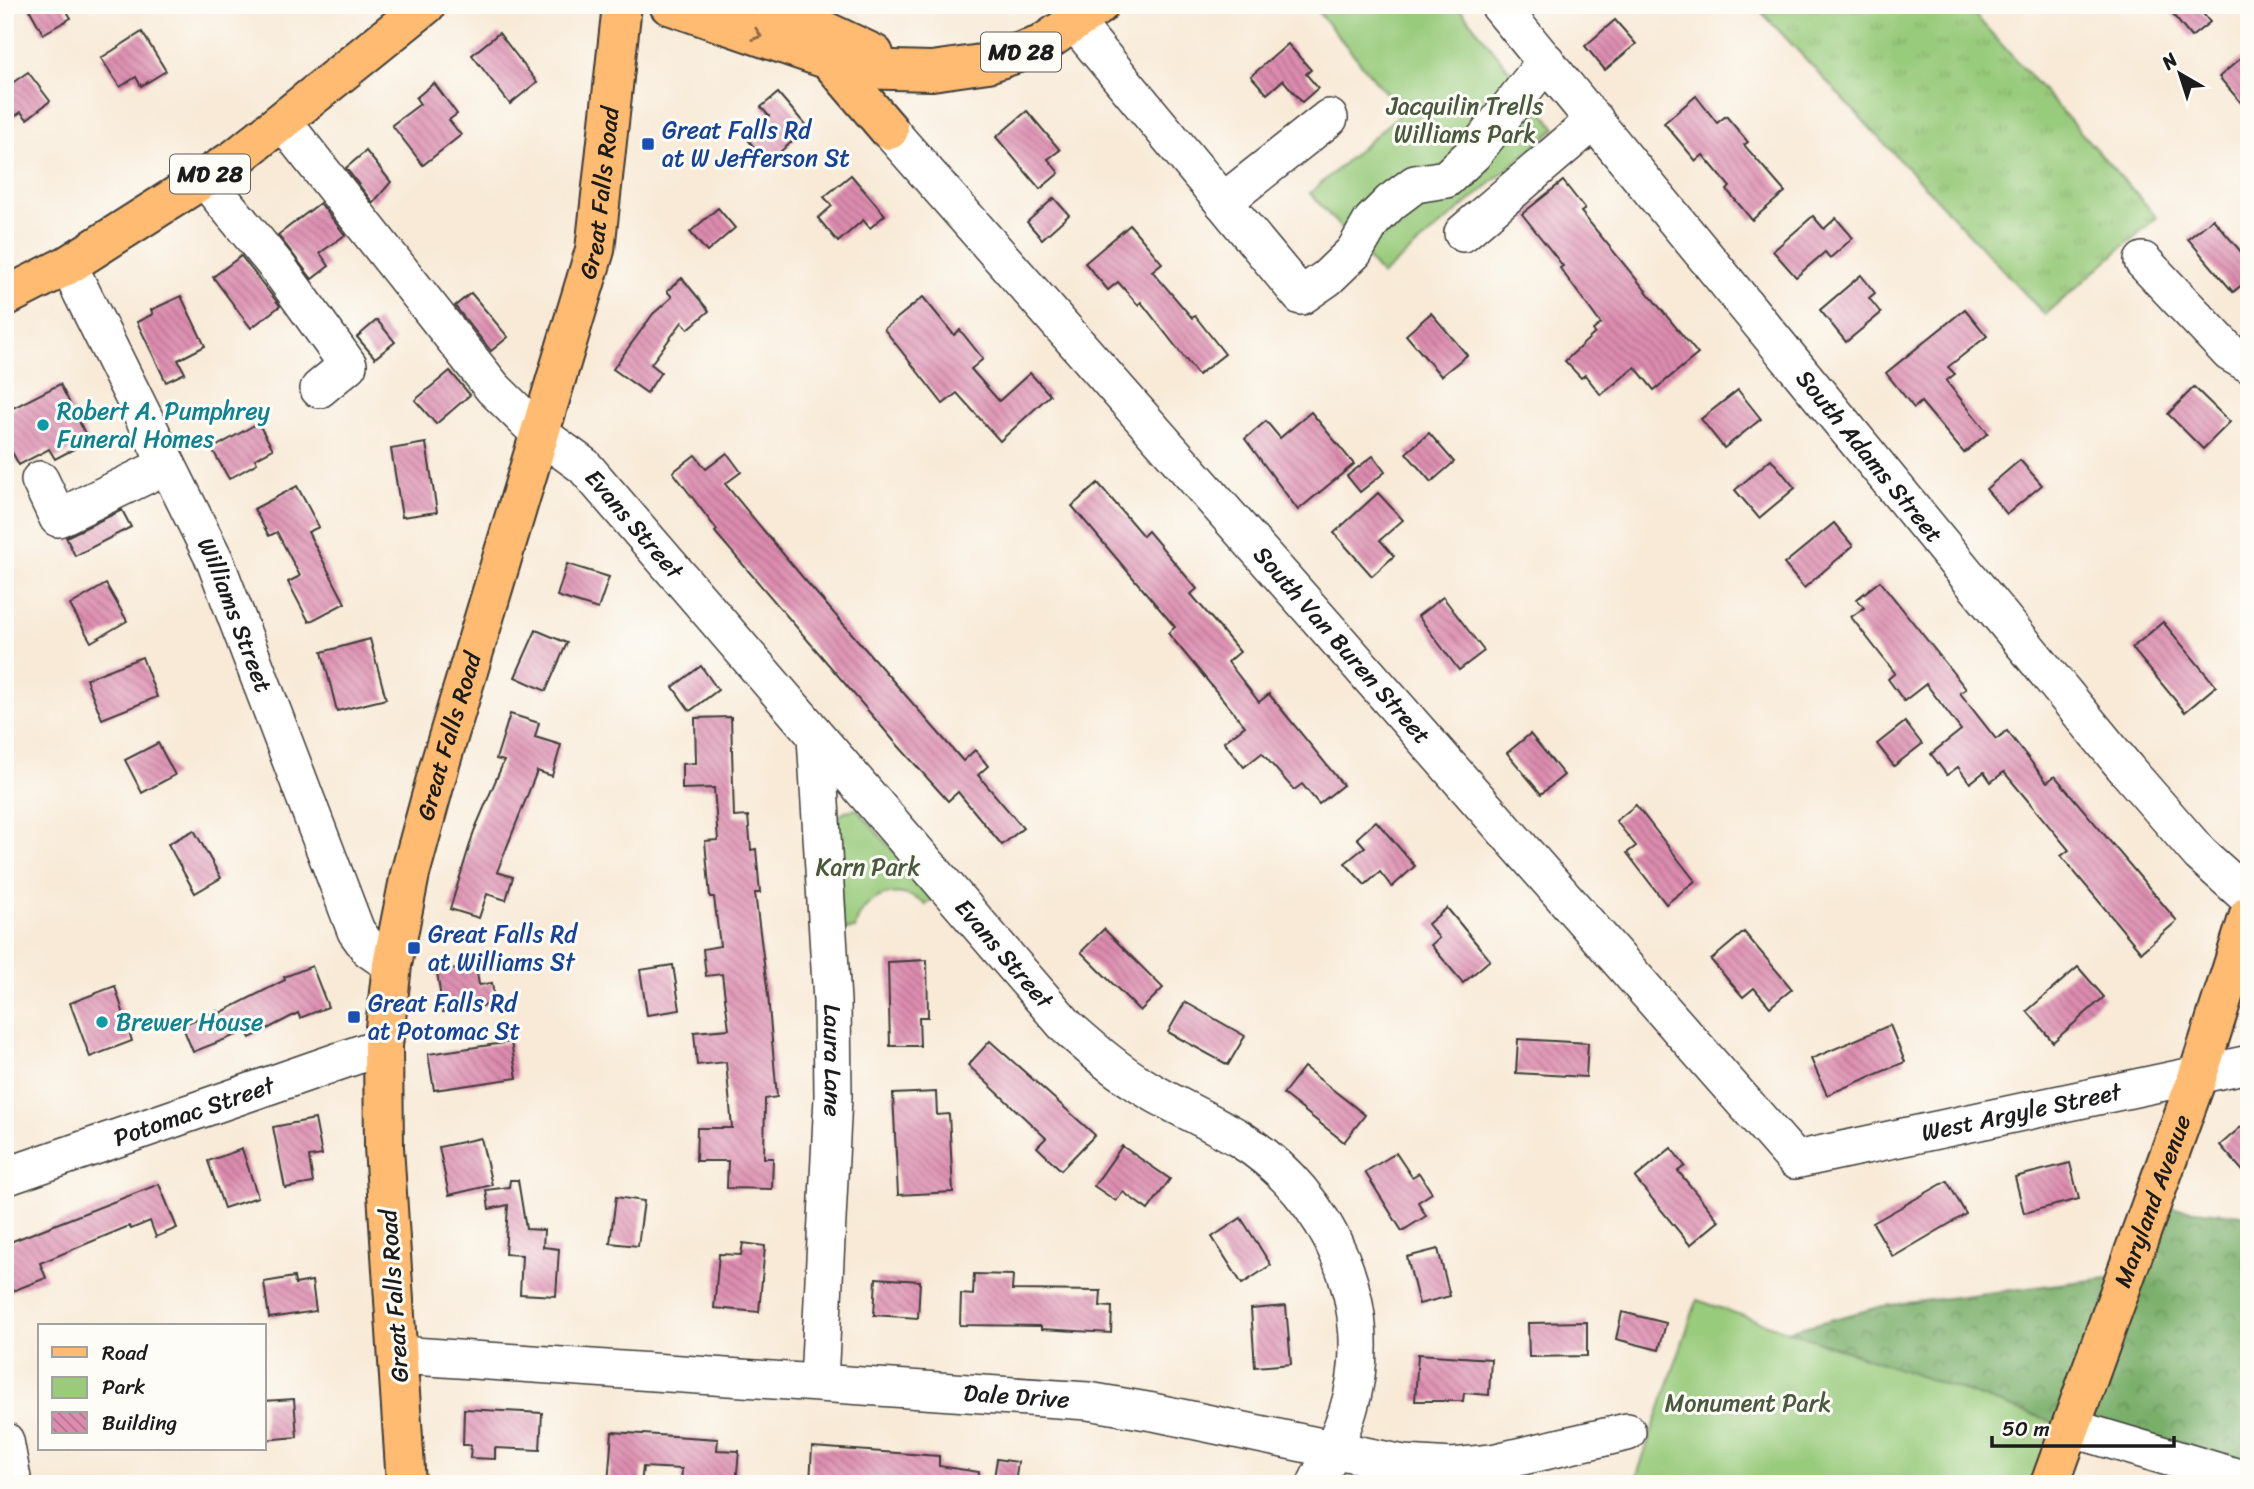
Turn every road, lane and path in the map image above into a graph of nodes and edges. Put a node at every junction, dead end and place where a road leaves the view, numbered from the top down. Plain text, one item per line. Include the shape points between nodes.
1 (450, 5) edge
2 (622, 5) edge
3 (669, 5) edge
4 (769, 5) edge
5 (1499, 5) edge
6 (1086, 12) edge
7 (412, 16) edge
8 (830, 61) junction
9 (1546, 61) junction
10 (920, 71) junction
11 (1329, 118) dead end
12 (1595, 120) junction
13 (282, 121) junction
14 (889, 130) junction
15 (204, 178) junction
16 (1223, 202) junction
17 (1463, 233) dead end
18 (2143, 261) dead end
19 (68, 265) junction
20 (5, 297) edge
21 (2249, 364) edge
22 (319, 388) dead end
23 (540, 434) junction
24 (167, 465) junction
25 (40, 480) dead end
26 (816, 737) junction
27 (2249, 898) edge
28 (2249, 915) edge
29 (392, 965) junction
30 (383, 1046) junction
31 (2249, 1064) edge
32 (2197, 1078) junction
33 (1795, 1160) joint
34 (5, 1177) edge
35 (398, 1355) junction
36 (819, 1382) junction
37 (2071, 1428) junction
38 (1627, 1432) dead end
39 (5, 1441) edge
40 (1332, 1450) junction
41 (2249, 1481) edge
42 (13, 1484) edge
43 (406, 1484) edge
44 (1316, 1484) edge
45 (2050, 1484) edge

1 - 7 main road, MD 28
2 - 23 main road, Great Falls Road via 595,250
3 -> 8 main road, MD 28
4 - 10 main road
5 - 9 street, South Adams Street
6 - 10 main road, MD 28 via 1041,45 988,63
6 - 16 street
7 - 13 main road, MD 28
8 - 10 main road, MD 28 via 855,69
8 - 14 main road
9 - 12 street, South Adams Street
9 - 16 street via 1473,154 1446,179 1415,184 1391,202 1372,221 1354,252 1301,296
10 - 14 main road via 894,96
11 - 16 street
12 - 17 street
12 - 27 street, South Adams Street via 2127,770 2200,854
13 - 15 main road, MD 28
13 - 23 street, Evans Street via 493,388
14 - 33 street, South Van Buren Street
15 - 19 main road, MD 28
15 - 22 street via 279,269 348,365
18 - 21 street via 2230,353
19 - 20 main road, MD 28
19 - 24 street, Williams Street
23 - 26 street, Evans Street via 584,466
23 - 29 main road, Great Falls Road via 433,789
24 - 25 street via 58,518
24 - 29 street, Williams Street via 215,561 356,931 369,949
26 - 36 street, Laura Lane via 832,1001 833,1097
26 - 40 street, Evans Street via 1067,1027 1146,1089 1242,1140 1304,1196 1328,1229 1345,1265 1357,1317 1349,1409
28 - 32 main road, Maryland Avenue
29 - 30 main road, Great Falls Road
30 - 34 street, Potomac Street
30 - 35 main road, Great Falls Road via 384,1147
31 - 32 street, West Argyle Street
32 - 33 street, West Argyle Street
32 - 37 main road, Maryland Avenue
35 - 36 street, Dale Drive
35 - 43 main road, Great Falls Road
36 - 40 street, Dale Drive via 1088,1401
37 - 41 street
37 - 45 main road, Maryland Avenue
38 - 40 street, Dale Drive via 1492,1463 1453,1467 1404,1464
39 - 42 street
40 - 44 street, Evans Street

